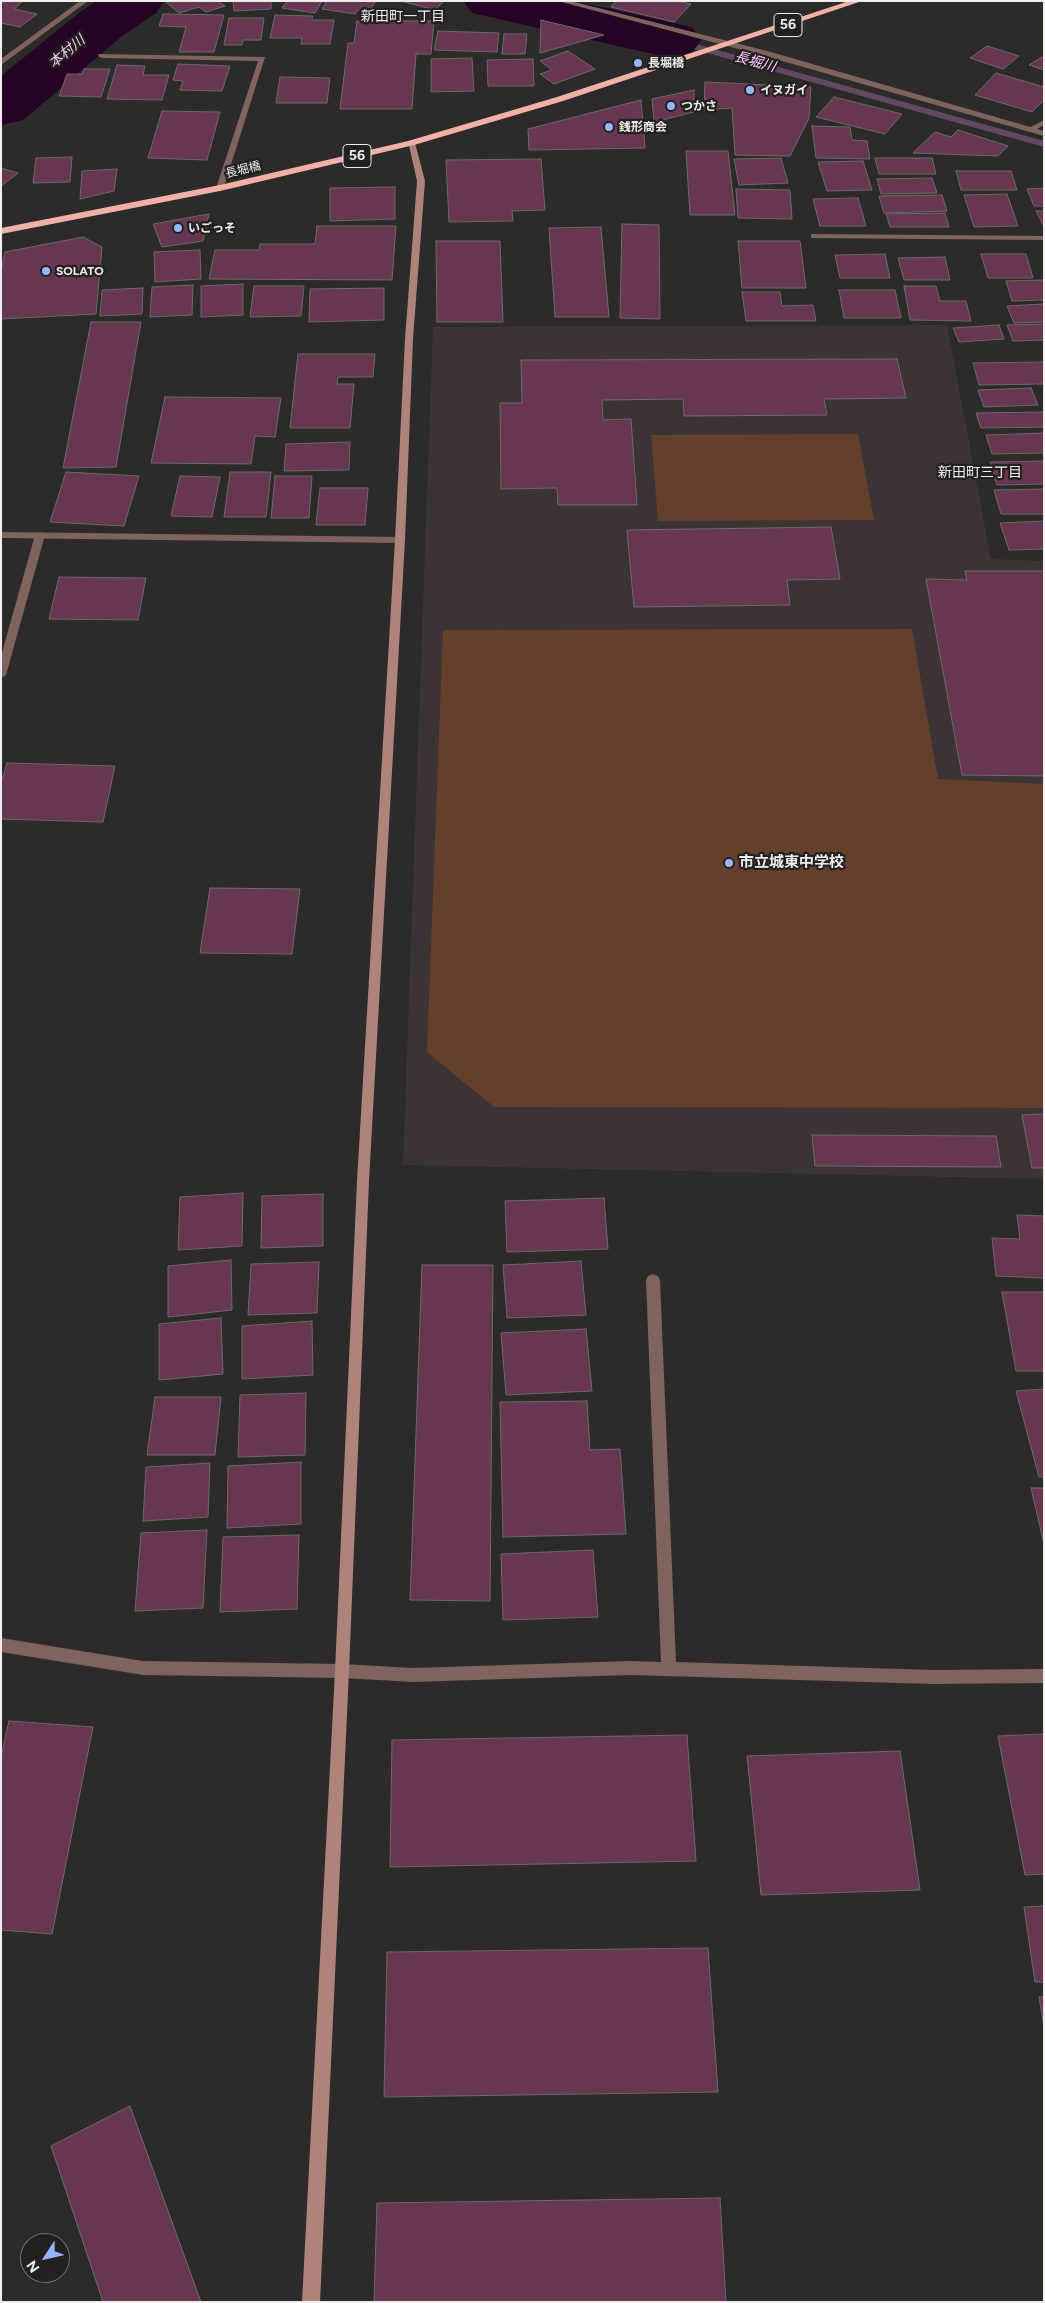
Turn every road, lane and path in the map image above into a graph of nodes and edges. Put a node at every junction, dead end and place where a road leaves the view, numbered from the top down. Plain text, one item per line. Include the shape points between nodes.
1 (85, 1) edge
2 (561, 1) edge
3 (858, 1) edge
4 (729, 45) junction
5 (102, 56) dead end
6 (1, 63) edge
7 (1044, 122) edge
8 (1029, 130) junction
9 (1044, 134) edge
10 (411, 143) junction
11 (220, 188) junction
12 (1, 231) edge
13 (814, 236) dead end
14 (1044, 238) edge
15 (1, 535) edge
16 (40, 535) junction
17 (400, 540) junction
18 (1, 675) edge
19 (653, 1280) dead end
20 (1, 1645) edge
21 (669, 1669) junction
22 (342, 1671) junction
23 (1044, 1676) edge
24 (311, 2302) edge

1 - 6 street
2 - 4 street
3 - 4 highway, 長堀橋 / 56
4 - 8 street
4 - 10 highway, 長堀橋 / 56
5 - 11 street via 262,60
7 - 8 street
8 - 9 street
10 - 11 highway, 長堀橋 / 56
10 - 17 street via 421,181 409,339
11 - 12 highway, 長堀橋 / 56
13 - 14 street
15 - 16 street
16 - 17 street
16 - 18 street
17 - 22 street via 363,1182
19 - 21 street
20 - 22 street via 143,1668
21 - 22 street via 413,1675
21 - 23 street via 933,1677
22 - 24 street

